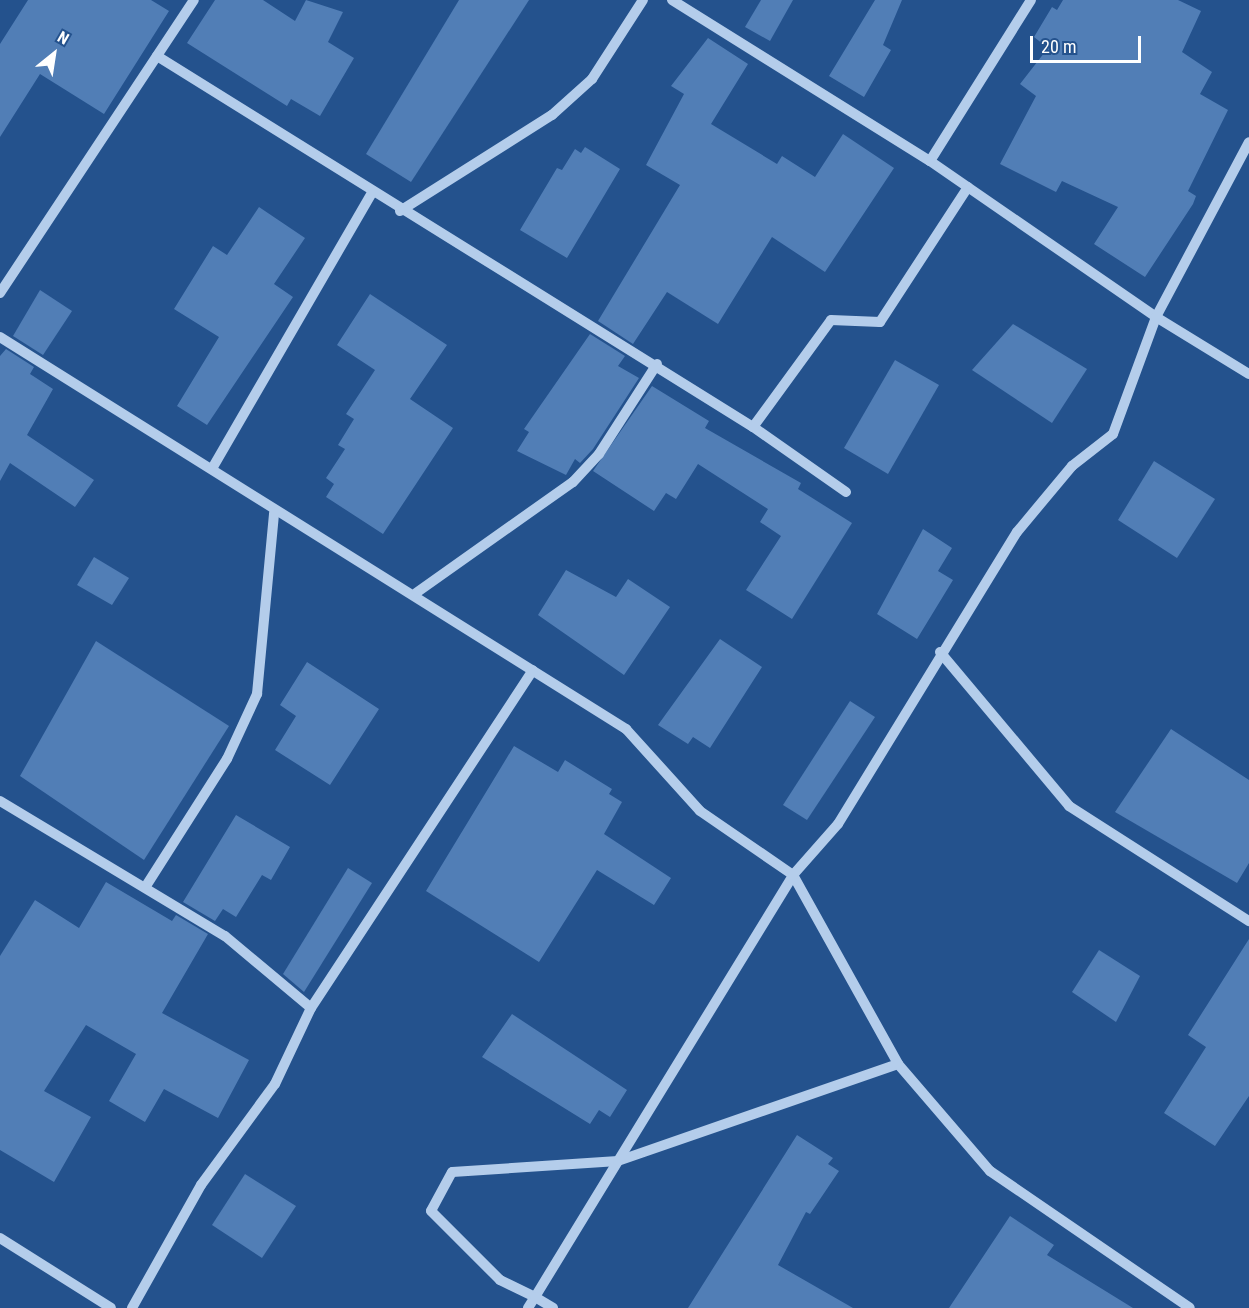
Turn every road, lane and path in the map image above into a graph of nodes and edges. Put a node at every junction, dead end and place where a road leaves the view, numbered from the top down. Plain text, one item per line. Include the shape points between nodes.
1 (194, 0) edge
2 (643, 0) edge
3 (672, 0) edge
4 (1031, 0) edge
5 (157, 56) junction
6 (1249, 142) edge
7 (930, 161) junction
8 (968, 186) junction
9 (371, 194) junction
10 (400, 211) junction
11 (0, 293) edge
12 (1156, 317) junction
13 (0, 337) edge
14 (657, 364) junction
15 (1249, 374) edge
16 (753, 427) junction
17 (213, 467) junction
18 (846, 492) dead end
19 (274, 513) junction
20 (416, 593) junction
21 (940, 652) junction
22 (533, 670) junction
23 (0, 801) edge
24 (793, 875) junction
25 (146, 886) junction
26 (1249, 921) edge
27 (311, 1008) junction
28 (898, 1064) junction
29 (618, 1161) junction
30 (0, 1238) edge
31 (535, 1297) junction
32 (111, 1308) edge
33 (132, 1308) edge
34 (528, 1308) edge
35 (554, 1308) edge
36 (1190, 1308) edge

1 - 5 street
2 - 10 street via 592,79 560,108
3 - 7 street
4 - 7 street
5 - 9 street
5 - 11 street
6 - 12 street
7 - 8 street
8 - 12 street
8 - 16 street via 880,322 831,320
9 - 10 street
9 - 17 street
10 - 14 street
12 - 15 street
12 - 21 street via 1113,434 1072,466 1017,532
13 - 17 street
14 - 16 street
14 - 20 street via 599,454 573,482
16 - 18 street
17 - 19 street
19 - 20 street
19 - 25 street via 257,694 227,759
20 - 22 street
21 - 24 street via 838,824
21 - 26 street via 1069,806
22 - 24 street via 626,729 700,811
22 - 27 street
23 - 25 street
24 - 28 street
24 - 29 street
25 - 27 street via 225,936
27 - 33 street via 276,1084 201,1185
28 - 29 street
28 - 36 street via 990,1171
29 - 31 street
29 - 31 street via 452,1172 430,1211 500,1280
30 - 32 street
31 - 34 street
31 - 35 street

